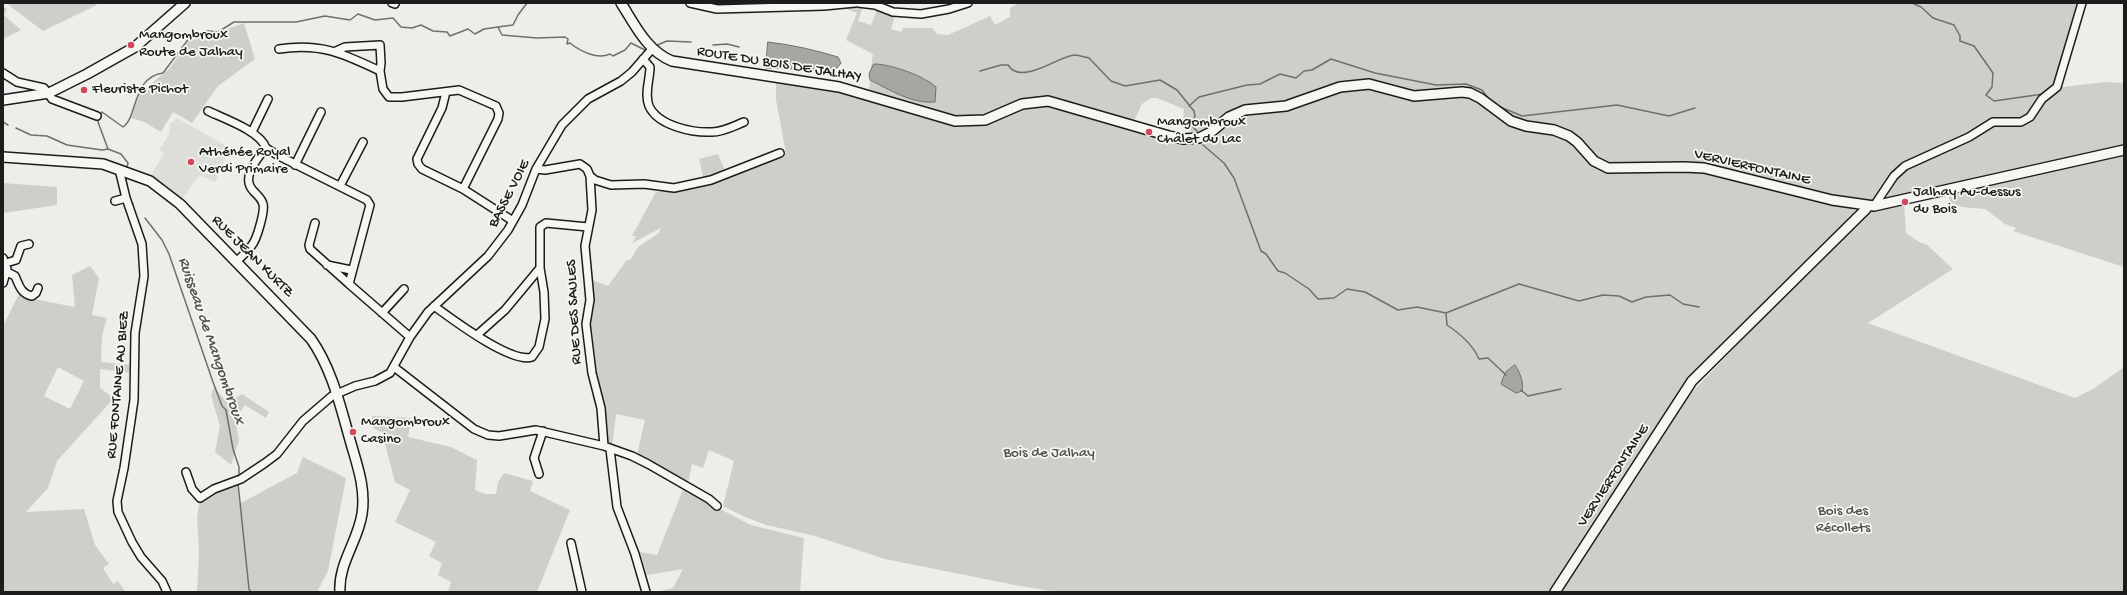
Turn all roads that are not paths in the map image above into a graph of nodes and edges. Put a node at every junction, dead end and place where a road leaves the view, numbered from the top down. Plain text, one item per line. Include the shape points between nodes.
1 (185, 3) edge
2 (621, 3) edge
3 (690, 3) edge
4 (857, 3) edge
5 (968, 3) edge
6 (2082, 3) edge
7 (650, 46) junction
8 (279, 49) dead end
9 (336, 51) junction
10 (643, 59) junction
11 (380, 71) junction
12 (3, 73) edge
13 (446, 92) junction
14 (49, 93) junction
15 (268, 99) dead end
16 (3, 100) edge
17 (208, 111) dead end
18 (321, 112) dead end
19 (97, 116) dead end
20 (744, 122) dead end
21 (252, 132) junction
22 (1188, 139) joint
23 (363, 142) dead end
24 (266, 148) junction
25 (2124, 150) edge
26 (780, 153) dead end
27 (3, 157) edge
28 (295, 164) junction
29 (119, 169) junction
30 (536, 169) junction
31 (590, 176) junction
32 (340, 186) junction
33 (463, 189) junction
34 (126, 198) junction
35 (115, 201) dead end
36 (1870, 206) junction
37 (513, 221) junction
38 (315, 223) dead end
39 (588, 227) junction
40 (29, 244) dead end
41 (4, 260) edge
42 (237, 261) junction
43 (325, 264) junction
44 (540, 268) junction
45 (352, 270) junction
46 (7, 272) junction
47 (3, 283) edge
48 (349, 284) junction
49 (38, 288) dead end
50 (404, 289) dead end
51 (434, 306) junction
52 (382, 313) junction
53 (477, 335) junction
54 (410, 338) junction
55 (394, 367) junction
56 (337, 393) junction
57 (542, 431) junction
58 (607, 447) junction
59 (186, 472) dead end
60 (539, 474) dead end
61 (717, 506) dead end
62 (571, 543) dead end
63 (167, 592) edge
64 (340, 592) edge
65 (582, 592) edge
66 (646, 592) edge
67 (1555, 592) edge

1 - 14 main road via 135,47
2 - 7 main road
3 - 4 street via 718,9
4 - 5 street via 875,4 893,12 921,14
6 - 36 street, VERVIERFONTAINE via 2057,87 2042,99 2030,117 2021,122 1993,122 1969,137 1905,166
7 - 10 street, BASSE VOIE
7 - 22 main road, ROUTE DU BOIS DE JALHAY via 664,58 682,63 839,87 956,121 985,120 1022,104 1048,101 1169,136
8 - 9 street via 302,47
9 - 11 street
9 - 11 street via 344,47 380,45
10 - 20 street via 650,66 647,98 649,106 668,123 712,132
10 - 30 street, BASSE VOIE via 622,81 588,99 574,111 553,138
11 - 13 street via 383,89 389,97
12 - 14 street via 18,82 44,88
13 - 33 street via 442,108 418,164 422,169
13 - 33 street via 459,90 471,93 496,106 500,113
14 - 16 main road
14 - 19 street via 52,99
15 - 21 street
17 - 21 street
18 - 28 street
21 - 24 street via 264,140
22 - 36 main road, VERVIERFONTAINE via 1207,134 1241,111 1286,106 1346,86 1374,85 1414,96 1462,92 1476,96 1511,121 1554,130 1569,136 1594,161 1608,168 1704,168 1832,200
23 - 32 street
24 - 28 street
24 - 42 street via 252,170 249,181 263,203 256,239
25 - 36 main road, VERVIERFONTAINE
26 - 31 street via 712,180 674,188 649,184 611,185
27 - 29 main road, RUE JEAN KURTZ via 104,164
28 - 32 street
29 - 34 street, RUE FONTAINE AU BIEZ
29 - 42 main road, RUE JEAN KURTZ via 140,176 165,191
30 - 31 street via 545,170 580,164 587,168
30 - 37 street, BASSE VOIE
31 - 39 street, RUE DES SAULES via 592,210
32 - 45 street via 367,200 370,205
33 - 37 street
34 - 35 street
34 - 63 street, RUE FONTAINE AU BIEZ via 142,244 144,276 135,334 134,400 117,501 118,512 141,557 162,581
36 - 67 main road, VERVIERFONTAINE via 1692,382
37 - 51 street, BASSE VOIE via 488,256
38 - 43 street via 309,246 312,253
39 - 44 street via 546,223 542,225 539,230
39 - 58 street, RUE DES SAULES via 585,246 590,300 587,336
40 - 41 street via 21,246 16,260
41 - 46 street
42 - 56 main road, RUE JEAN KURTZ via 311,339 325,362
43 - 45 street
43 - 48 street
44 - 53 street via 505,310
44 - 53 street via 545,319 536,352 532,357 522,358
45 - 48 street
46 - 47 street
46 - 49 street via 15,276 19,288 27,295 32,296
48 - 52 street
50 - 52 street
51 - 53 street
51 - 54 street, BASSE VOIE
52 - 54 street
54 - 55 street, BASSE VOIE
55 - 56 street, BASSE VOIE via 376,381
55 - 57 street via 474,429 488,435 499,436
56 - 59 street via 304,421 276,454 241,479 214,489 200,498 192,489
56 - 64 main road, RUE JEAN KURTZ via 364,496 360,527 342,570
57 - 58 street
57 - 60 street via 534,458
58 - 61 street via 648,464
58 - 66 street, RUE DES SAULES via 617,507
62 - 65 street

